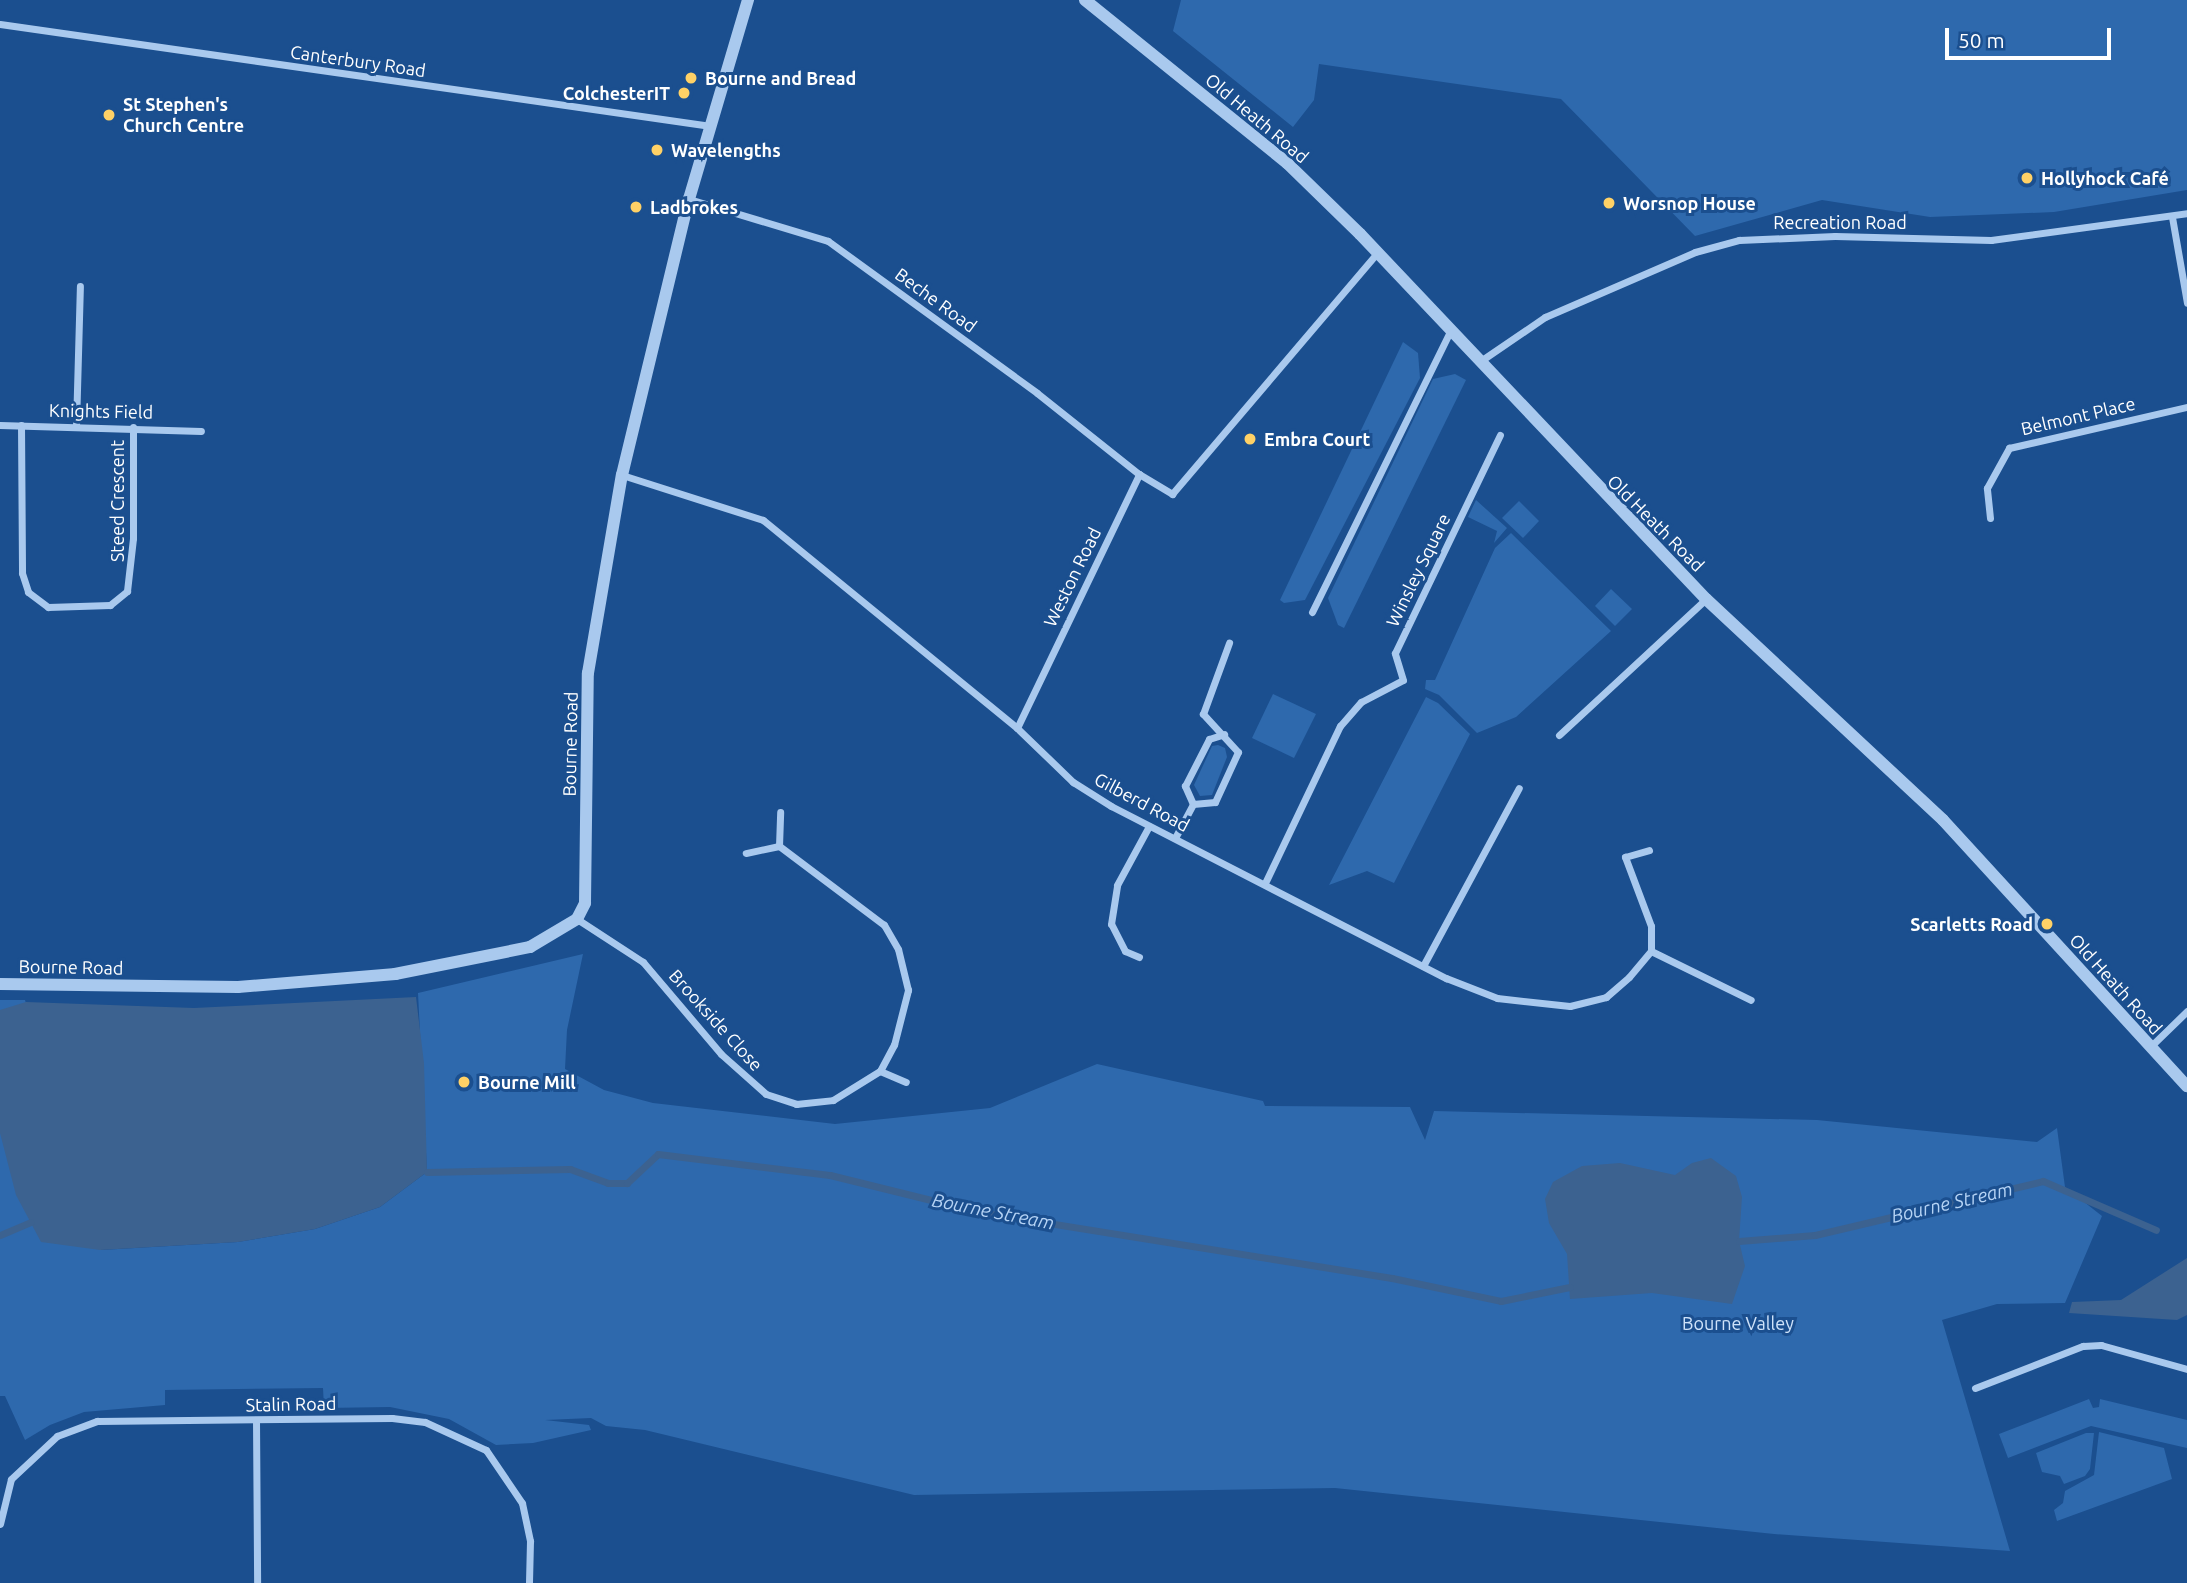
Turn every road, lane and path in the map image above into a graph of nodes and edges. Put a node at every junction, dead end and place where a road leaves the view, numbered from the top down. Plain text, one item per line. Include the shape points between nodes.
1 (748, 0) edge
2 (1085, 0) edge
3 (0, 24) edge
4 (711, 126) junction
5 (689, 199) junction
6 (2187, 213) edge
7 (2172, 217) junction
8 (1377, 253) junction
9 (80, 286) dead end
10 (2187, 303) edge
11 (1450, 332) junction
12 (1479, 362) junction
13 (2187, 407) edge
14 (0, 425) edge
15 (22, 425) junction
16 (76, 426) junction
17 (133, 427) junction
18 (201, 431) dead end
19 (1500, 435) dead end
20 (1139, 474) junction
21 (622, 475) junction
22 (1990, 518) dead end
23 (1706, 599) junction
24 (1312, 612) dead end
25 (1229, 643) dead end
26 (1017, 728) junction
27 (1224, 734) junction
28 (1559, 735) dead end
29 (1519, 788) dead end
30 (1193, 804) junction
31 (780, 812) dead end
32 (1149, 826) junction
33 (1175, 838) junction
34 (779, 846) junction
35 (1649, 850) dead end
36 (746, 853) dead end
37 (1265, 883) junction
38 (577, 919) junction
39 (1651, 951) junction
40 (1139, 957) dead end
41 (1423, 967) junction
42 (0, 984) edge
43 (1751, 1000) dead end
44 (2187, 1011) edge
45 (2149, 1047) junction
46 (880, 1071) junction
47 (906, 1083) dead end
48 (2187, 1086) edge
49 (2187, 1369) edge
50 (1975, 1388) dead end
51 (256, 1420) junction
52 (0, 1524) edge
53 (257, 1583) edge
54 (529, 1583) edge

1 - 4 street, Bourne Road
2 - 8 street, Old Heath Road via 1287,163
3 - 4 street, Canterbury Road
4 - 5 street, Bourne Road
5 - 20 street, Beche Road via 828,241 1037,393
5 - 21 street, Bourne Road
6 - 7 street, Recreation Road
7 - 10 street
7 - 12 street, Recreation Road via 1991,240 1835,236 1740,240 1695,252 1545,317
8 - 11 street, Old Heath Road
8 - 20 street via 1172,494
9 - 16 street
11 - 12 street, Old Heath Road
11 - 24 street
12 - 23 street, Old Heath Road
13 - 22 street, Belmont Place via 2008,448 1987,488
14 - 15 street, Knights Field
15 - 16 street, Knights Field
15 - 17 street, Steed Crescent via 22,573 28,592 48,607 110,605 127,592 133,550
16 - 17 street, Knights Field
17 - 18 street, Knights Field
19 - 37 street, Winsley Square via 1395,653 1403,680 1361,702 1340,726
20 - 26 street, Weston Road
21 - 26 street, Gilberd Road via 763,520
21 - 38 street, Bourne Road via 589,673 585,904
23 - 28 street
23 - 45 street, Old Heath Road via 1943,820
25 - 27 street via 1203,715
26 - 32 street, Gilberd Road via 1073,782
27 - 30 street via 1209,739 1185,786
27 - 30 street via 1238,752 1215,802
29 - 41 street
30 - 33 street
31 - 34 street
32 - 33 street, Gilberd Road
32 - 40 street via 1117,885 1111,924 1125,951
33 - 37 street, Gilberd Road
34 - 36 street
34 - 46 street via 884,925 898,949 908,990 894,1045
35 - 39 street via 1625,857 1651,926
37 - 41 street, Gilberd Road
38 - 42 street, Bourne Road via 530,947 395,974 238,987
38 - 46 street, Brookside Close via 643,962 721,1054 766,1094 796,1104 833,1100
39 - 41 street, Gilberd Road via 1605,996 1570,1006 1497,998
39 - 43 street
44 - 45 street
45 - 48 street, Old Heath Road
46 - 47 street
49 - 50 street via 2101,1345 2083,1346
51 - 52 street, Stalin Road via 97,1421 57,1436 11,1479
51 - 53 street
51 - 54 street, Stalin Road via 392,1418 425,1422 486,1450 522,1503 530,1541

